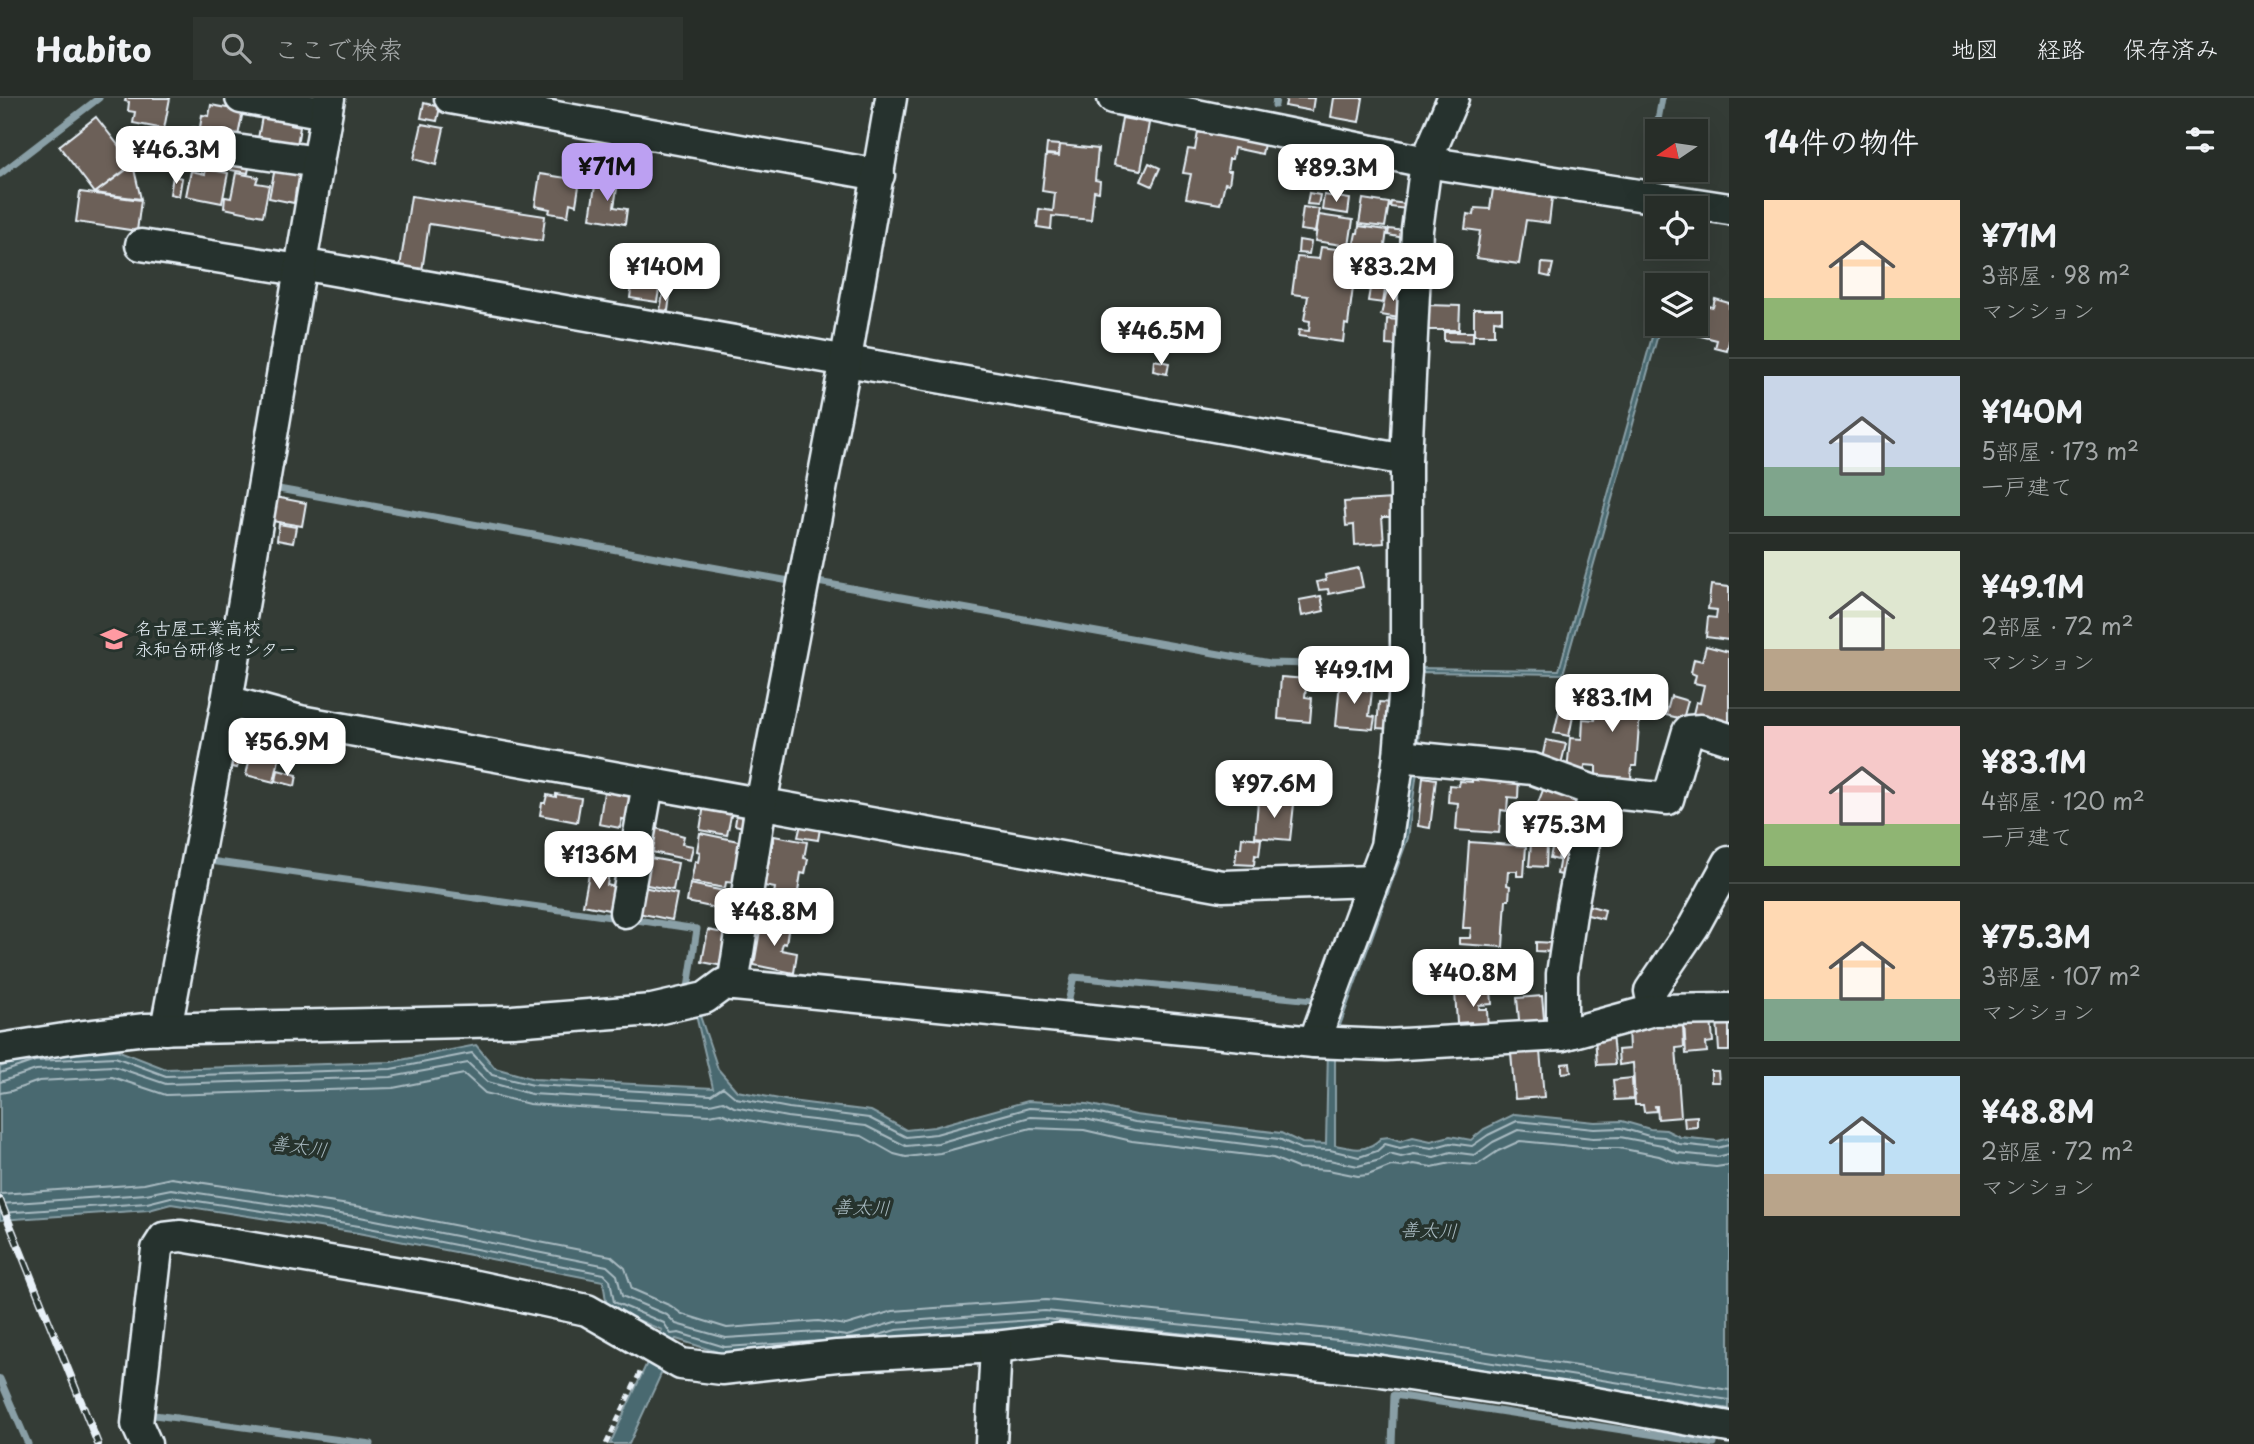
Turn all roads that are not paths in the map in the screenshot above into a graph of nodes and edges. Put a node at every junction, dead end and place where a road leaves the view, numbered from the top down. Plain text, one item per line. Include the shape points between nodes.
1 (241, 98) edge
2 (450, 98) edge
3 (891, 98) edge
4 (1113, 98) edge
5 (1453, 98) edge
6 (327, 106) edge
7 (194, 144) dead end
8 (318, 162) junction
9 (1426, 162) junction
10 (879, 175) junction
11 (1729, 209) edge
12 (141, 245) dead end
13 (300, 267) junction
14 (846, 359) junction
15 (1406, 460) junction
16 (227, 701) junction
17 (1729, 739) edge
18 (1399, 756) junction
19 (648, 784) junction
20 (1594, 791) junction
21 (761, 804) junction
22 (1729, 862) edge
23 (1373, 881) junction
24 (625, 912) dead end
25 (733, 985) junction
26 (1729, 1009) edge
27 (1654, 1010) junction
28 (166, 1028) junction
29 (1562, 1035) junction
30 (1314, 1042) junction
31 (0, 1049) edge
32 (996, 1347) junction
33 (1729, 1427) edge
34 (146, 1444) edge
35 (991, 1444) edge

1 - 6 street
2 - 10 street
3 - 10 street
4 - 9 street
5 - 9 street
6 - 8 street
7 - 8 street
8 - 13 street
9 - 11 street
9 - 15 street via 1417,230
10 - 14 street
12 - 13 street
13 - 14 street
13 - 16 street
14 - 15 street
14 - 21 street
15 - 18 street via 1406,672
16 - 19 street via 300,721
16 - 28 street
17 - 20 street via 1688,731 1668,799
18 - 20 street via 1533,769
18 - 23 street via 1386,846
19 - 21 street
19 - 24 street
20 - 29 street via 1562,975
21 - 23 street via 1223,886
21 - 25 street
22 - 27 street via 1694,926 1650,991
23 - 30 street
25 - 28 street via 724,984 705,998 652,1010 513,1020
25 - 30 street
26 - 27 street
27 - 29 street
28 - 31 street
29 - 30 street via 1386,1045
32 - 33 street via 1059,1339 1374,1370
32 - 34 street via 837,1356 722,1369 681,1364 587,1310 466,1284 181,1236 164,1238 157,1249 137,1423
32 - 35 street

